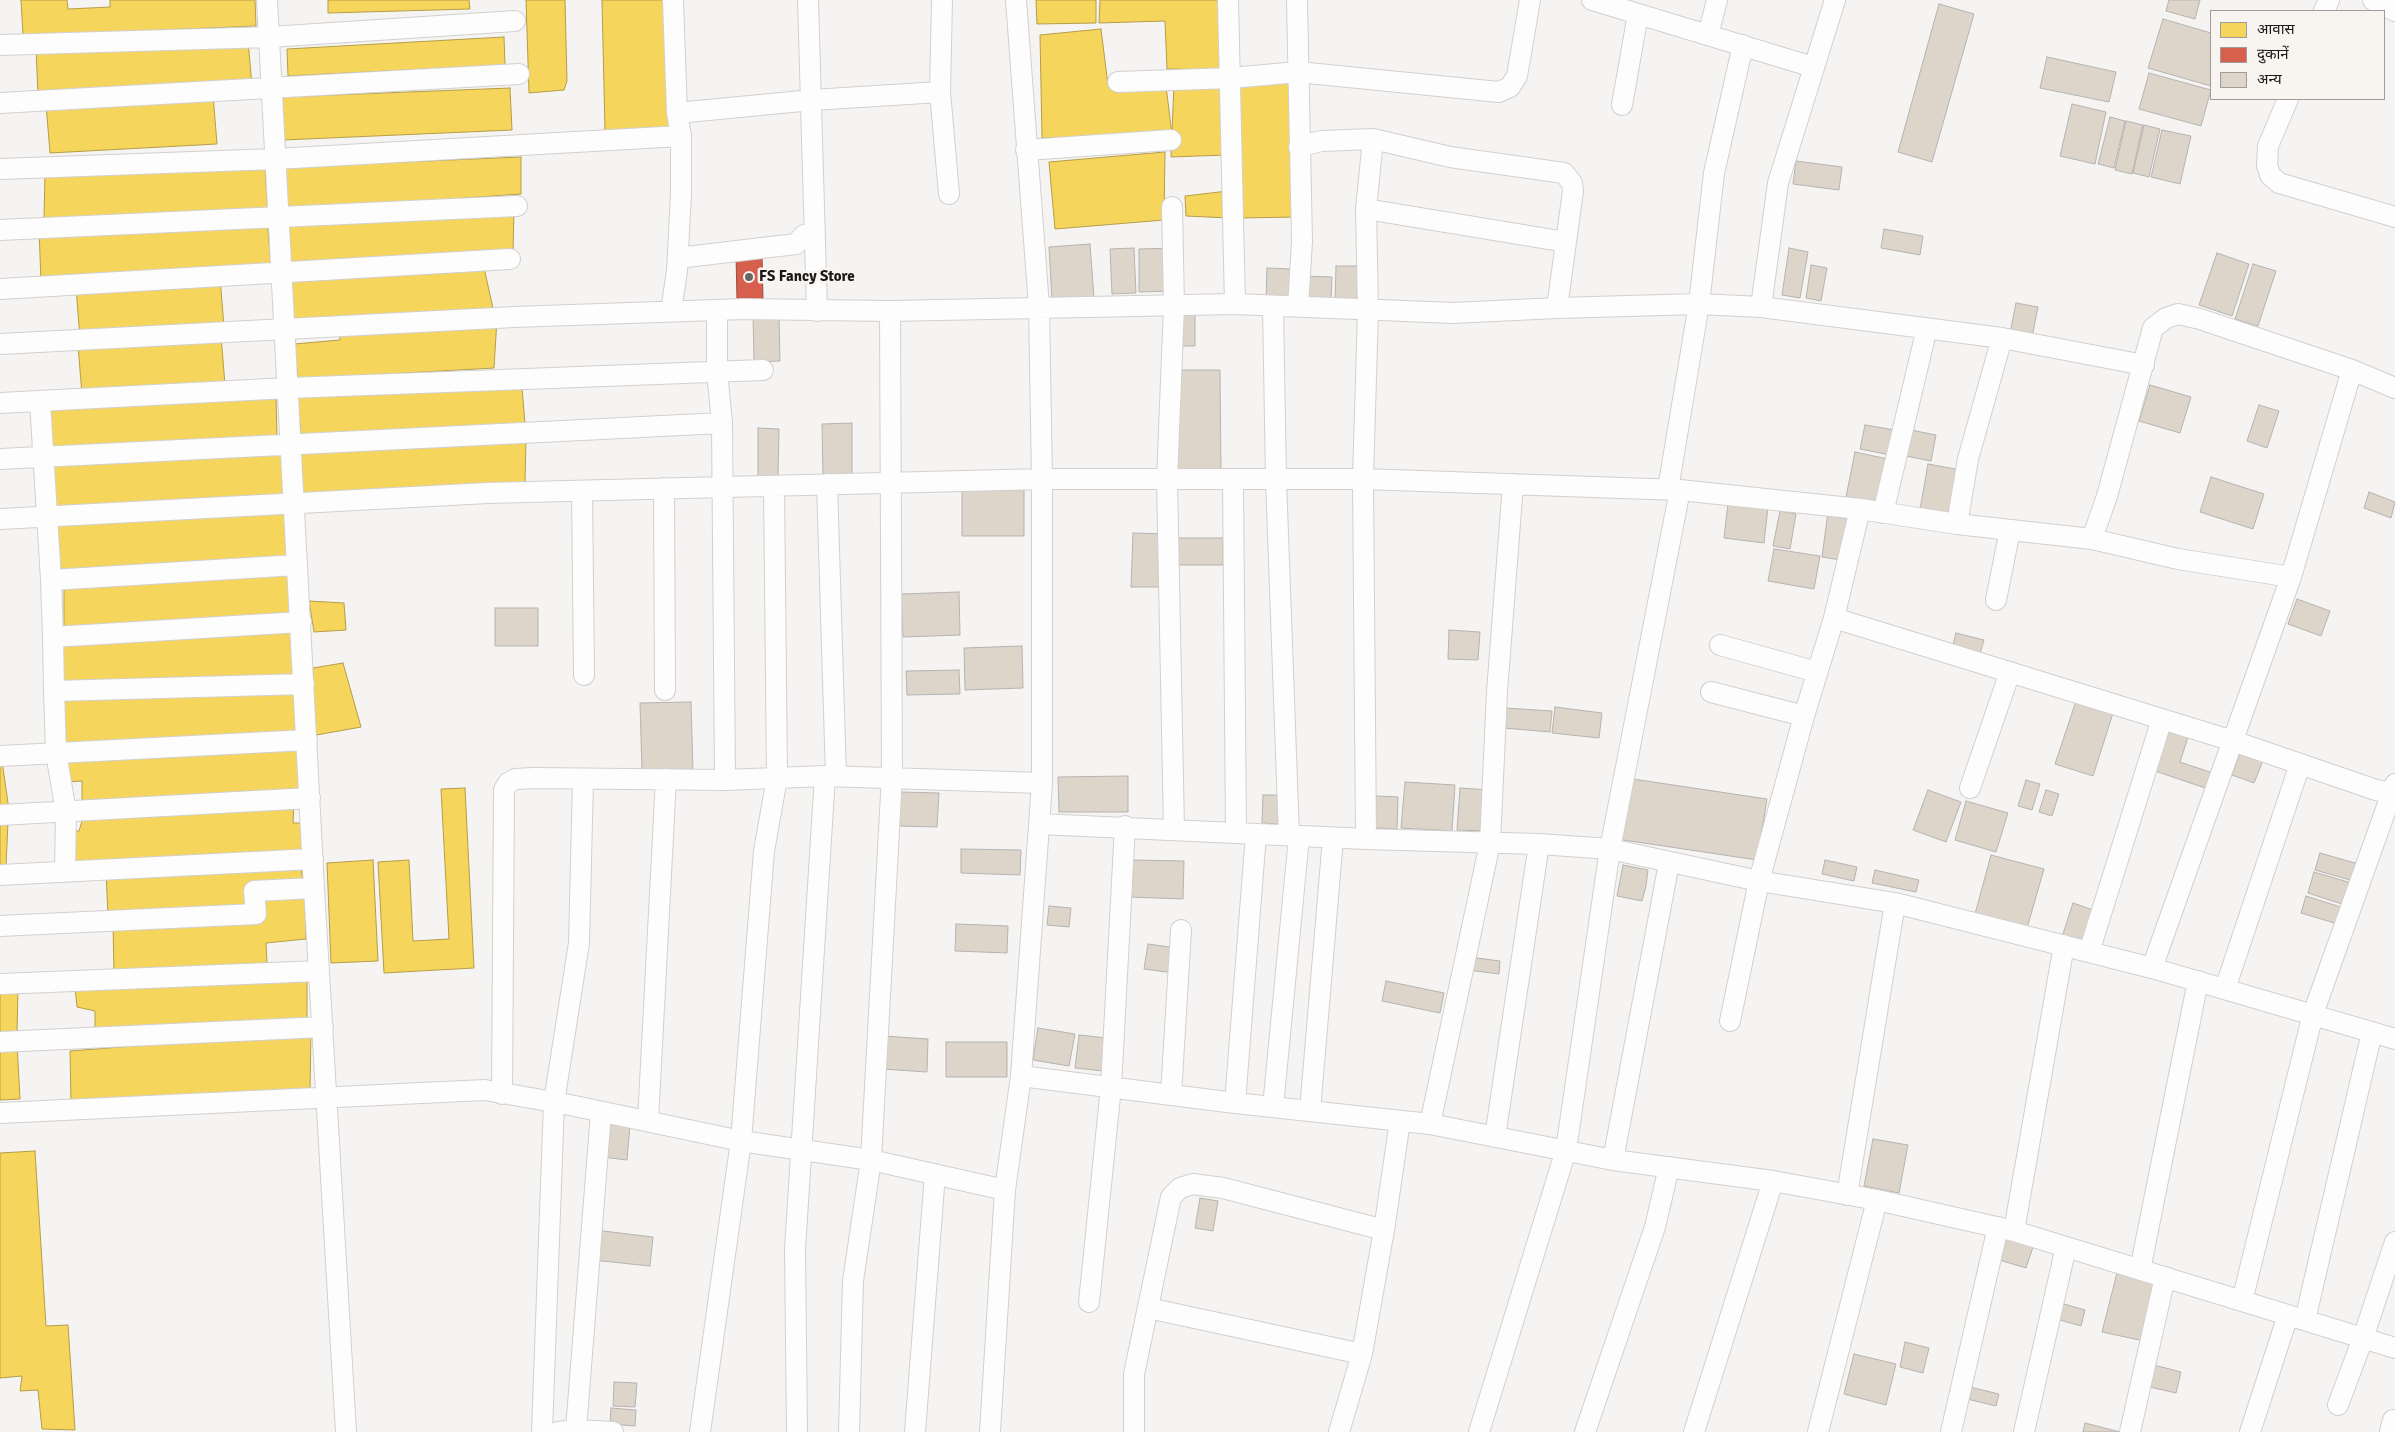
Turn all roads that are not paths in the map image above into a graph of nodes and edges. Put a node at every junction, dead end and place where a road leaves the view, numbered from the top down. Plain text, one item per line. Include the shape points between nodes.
1 (267, 0) edge
2 (672, 0) edge
3 (808, 0) edge
4 (942, 0) edge
5 (1016, 0) edge
6 (1228, 0) edge
7 (1297, 0) edge
8 (1530, 0) edge
9 (1592, 0) edge
10 (1717, 0) edge
11 (1835, 0) edge
12 (2372, 0) edge
13 (2395, 11) edge
14 (1638, 14) junction
15 (515, 21) dead end
16 (1708, 35) junction
17 (270, 36) junction
18 (0, 45) edge
19 (1743, 45) junction
20 (1813, 67) junction
21 (1298, 72) junction
22 (520, 74) dead end
23 (1230, 78) junction
24 (1118, 82) dead end
25 (271, 88) junction
26 (940, 92) junction
27 (812, 100) junction
28 (2288, 100) edge
29 (0, 103) edge
30 (1622, 105) dead end
31 (677, 113) junction
32 (681, 136) junction
33 (1373, 138) junction
34 (1171, 140) dead end
35 (1299, 147) junction
36 (1026, 150) junction
37 (275, 160) junction
38 (0, 169) edge
39 (949, 194) dead end
40 (517, 206) dead end
41 (1172, 207) dead end
42 (1366, 209) junction
43 (278, 217) junction
44 (2395, 217) edge
45 (0, 230) edge
46 (814, 234) junction
47 (1566, 242) junction
48 (678, 258) junction
49 (510, 259) dead end
50 (281, 272) junction
51 (0, 289) edge
52 (1235, 304) junction
53 (1699, 304) junction
54 (1174, 306) junction
55 (1273, 306) junction
56 (1039, 307) junction
57 (1298, 307) junction
58 (1761, 307) junction
59 (1557, 308) junction
60 (717, 310) junction
61 (1368, 310) junction
62 (671, 311) junction
63 (817, 311) junction
64 (890, 312) junction
65 (1927, 328) junction
66 (285, 329) junction
67 (2002, 338) junction
68 (0, 344) edge
69 (2144, 365) junction
70 (763, 370) dead end
71 (2352, 370) junction
72 (717, 372) junction
73 (288, 388) junction
74 (2395, 388) edge
75 (40, 401) junction
76 (0, 403) edge
77 (722, 423) junction
78 (291, 445) junction
79 (42, 456) junction
80 (0, 459) edge
81 (1042, 479) junction
82 (1233, 479) junction
83 (1276, 479) junction
84 (1363, 479) junction
85 (1167, 480) junction
86 (891, 483) junction
87 (828, 484) junction
88 (1513, 484) junction
89 (774, 486) junction
90 (723, 487) junction
91 (664, 488) junction
92 (1674, 489) junction
93 (582, 490) junction
94 (294, 502) junction
95 (1860, 509) junction
96 (1883, 513) junction
97 (46, 517) junction
98 (0, 519) edge
99 (1957, 524) junction
100 (2010, 530) junction
101 (2092, 539) junction
102 (297, 565) junction
103 (2291, 577) junction
104 (51, 580) junction
105 (1996, 600) dead end
106 (1834, 618) junction
107 (300, 622) junction
108 (53, 637) junction
109 (1720, 645) dead end
110 (1817, 672) junction
111 (2010, 672) junction
112 (584, 675) dead end
113 (304, 684) junction
114 (665, 690) dead end
115 (54, 691) junction
116 (1711, 692) dead end
117 (1804, 716) junction
118 (2162, 719) junction
119 (307, 740) junction
120 (2233, 741) junction
121 (56, 753) junction
122 (0, 756) edge
123 (2300, 764) junction
124 (831, 776) junction
125 (892, 776) junction
126 (777, 778) junction
127 (583, 779) junction
128 (666, 779) junction
129 (725, 780) junction
130 (1042, 783) junction
131 (1970, 788) dead end
132 (2394, 790) edge
133 (310, 798) junction
134 (66, 812) junction
135 (0, 815) edge
136 (1039, 824) junction
137 (1125, 826) junction
138 (1174, 829) junction
139 (1236, 833) junction
140 (1256, 834) junction
141 (1294, 836) junction
142 (1333, 838) junction
143 (1366, 840) junction
144 (1490, 843) junction
145 (1539, 844) junction
146 (1610, 849) junction
147 (313, 859) junction
148 (1670, 863) junction
149 (65, 872) junction
150 (0, 875) edge
151 (1759, 880) junction
152 (314, 888) junction
153 (1895, 903) junction
154 (0, 926) edge
155 (1181, 930) dead end
156 (2064, 945) junction
157 (2089, 952) junction
158 (2152, 968) junction
159 (320, 971) junction
160 (2198, 981) junction
161 (0, 984) edge
162 (2225, 989) junction
163 (2313, 1014) junction
164 (1730, 1021) dead end
165 (322, 1027) junction
166 (2372, 1032) junction
167 (2395, 1039) edge
168 (0, 1042) edge
169 (1021, 1076) junction
170 (1111, 1087) junction
171 (502, 1094) junction
172 (1171, 1095) junction
173 (326, 1099) junction
174 (554, 1102) junction
175 (1235, 1103) junction
176 (1273, 1107) junction
177 (1310, 1111) junction
178 (601, 1112) junction
179 (0, 1113) edge
180 (648, 1121) junction
181 (1400, 1121) junction
182 (1430, 1124) junction
183 (1495, 1137) junction
184 (741, 1141) junction
185 (802, 1149) junction
186 (1566, 1150) junction
187 (871, 1160) junction
188 (1613, 1160) junction
189 (1669, 1167) junction
190 (935, 1174) junction
191 (1773, 1181) junction
192 (1005, 1190) junction
193 (1847, 1195) junction
194 (1877, 1200) junction
195 (2006, 1229) junction
196 (1384, 1230) junction
197 (2395, 1242) edge
198 (2066, 1247) junction
199 (2140, 1270) junction
200 (2165, 1277) junction
201 (2242, 1301) junction
202 (1089, 1302) dead end
203 (1148, 1308) junction
204 (2297, 1318) junction
205 (2363, 1338) junction
206 (2395, 1348) edge
207 (1362, 1354) junction
208 (2338, 1405) dead end
209 (567, 1431) edge
210 (346, 1432) edge
211 (542, 1432) edge
212 (613, 1432) edge
213 (700, 1432) edge
214 (797, 1432) edge
215 (849, 1432) edge
216 (916, 1432) edge
217 (990, 1432) edge
218 (1134, 1432) edge
219 (1339, 1432) edge
220 (1479, 1432) edge
221 (1585, 1432) edge
222 (1694, 1432) edge
223 (1818, 1432) edge
224 (1951, 1432) edge
225 (2024, 1432) edge
226 (2130, 1432) edge
227 (2250, 1432) edge

1 - 17 street
2 - 31 street
3 - 27 street
4 - 26 street
5 - 36 street
6 - 23 street
7 - 21 street
8 - 21 street via 1517,76 1510,87 1499,92
9 - 14 street
10 - 16 street
11 - 20 street
12 - 13 street
14 - 16 street
14 - 30 street
15 - 17 street
16 - 19 street
17 - 18 street
17 - 25 street
19 - 20 street
19 - 53 street via 1714,173
20 - 58 street via 1778,183
21 - 23 street
21 - 35 street
22 - 25 street
23 - 24 street
23 - 52 street
25 - 29 street
25 - 37 street
26 - 27 street
26 - 39 street
27 - 31 street
27 - 46 street
28 - 44 street via 2268,146 2270,175 2279,183
31 - 32 street
32 - 37 street
32 - 48 street
33 - 35 street via 1321,141
33 - 42 street
33 - 47 street via 1450,157 1564,173 1572,183 1573,191
34 - 36 street
35 - 57 street via 1302,241
36 - 56 street
37 - 38 street
37 - 43 street
40 - 43 street
41 - 54 street
42 - 47 street
42 - 61 street
43 - 45 street
43 - 50 street
46 - 48 street via 804,235 796,244
46 - 63 street
47 - 59 street
48 - 62 street
49 - 50 street
50 - 51 street
50 - 66 street
52 - 54 street
52 - 55 street
53 - 58 street
53 - 59 street
53 - 92 street
54 - 56 street
54 - 85 street
55 - 57 street
55 - 83 street
56 - 64 street
56 - 81 street
57 - 61 street
58 - 65 street
59 - 61 street via 1453,313
60 - 62 street
60 - 63 street
60 - 72 street
61 - 84 street
62 - 66 street
63 - 64 street
64 - 86 street
65 - 67 street
65 - 96 street
66 - 68 street
66 - 73 street
67 - 69 street
67 - 99 street via 1968,459
69 - 71 street via 2153,328 2178,314 2200,318
69 - 101 street
70 - 72 street
71 - 74 street
71 - 103 street
72 - 73 street
72 - 77 street
73 - 75 street
73 - 78 street
75 - 76 street
75 - 79 street
77 - 78 street
77 - 90 street
78 - 79 street
78 - 94 street
79 - 80 street
79 - 97 street
81 - 85 street
81 - 86 street
81 - 130 street
82 - 83 street
82 - 85 street
82 - 139 street
83 - 84 street
83 - 141 street
84 - 88 street
84 - 143 street
85 - 138 street
86 - 87 street
86 - 125 street
87 - 89 street
87 - 124 street
88 - 92 street
88 - 144 street via 1497,692
89 - 90 street
89 - 126 street
90 - 91 street
90 - 129 street
91 - 93 street
91 - 114 street
92 - 95 street
92 - 146 street
93 - 94 street
93 - 112 street
94 - 97 street
94 - 102 street
95 - 96 street
95 - 106 street
96 - 99 street
97 - 98 street
97 - 104 street
99 - 100 street
100 - 101 street
100 - 105 street
101 - 103 street via 2178,559
102 - 104 street
102 - 107 street
103 - 120 street
104 - 108 street
106 - 110 street
106 - 111 street
107 - 108 street
107 - 113 street
108 - 115 street
109 - 110 street
110 - 117 street
111 - 118 street
111 - 131 street
113 - 115 street
113 - 119 street
115 - 121 street
116 - 117 street
117 - 151 street
118 - 120 street
118 - 157 street
119 - 121 street
119 - 133 street
120 - 123 street
120 - 158 street
121 - 122 street
121 - 134 street
123 - 132 street via 2376,790
123 - 162 street
124 - 125 street
124 - 126 street
124 - 185 street
125 - 130 street
125 - 187 street
126 - 129 street
126 - 184 street via 764,851
127 - 128 street
127 - 171 street via 515,779 504,790
127 - 174 street via 579,943
128 - 129 street
128 - 180 street
130 - 136 street
132 - 163 street
133 - 134 street
133 - 147 street
134 - 135 street
134 - 149 street
136 - 137 street
136 - 169 street
137 - 138 street
137 - 170 street
138 - 139 street
139 - 140 street
140 - 141 street
140 - 175 street
141 - 142 street
141 - 176 street
142 - 143 street
142 - 177 street
143 - 144 street
144 - 145 street
144 - 182 street
145 - 146 street
145 - 183 street
146 - 148 street
146 - 186 street
147 - 149 street
147 - 152 street
148 - 151 street
148 - 188 street
149 - 150 street
151 - 153 street
151 - 164 street
152 - 154 street via 254,891 256,914
152 - 159 street
153 - 156 street
153 - 193 street
155 - 172 street
156 - 157 street
156 - 195 street
157 - 158 street
158 - 160 street
159 - 161 street
159 - 165 street
160 - 162 street
160 - 199 street
162 - 163 street
163 - 166 street
163 - 201 street
165 - 168 street
165 - 173 street
166 - 167 street
166 - 204 street
169 - 170 street
169 - 192 street
170 - 172 street
170 - 202 street
171 - 173 street via 485,1090
171 - 174 street
172 - 175 street
173 - 179 street
173 - 210 street
174 - 178 street
174 - 211 street
175 - 176 street
176 - 177 street
177 - 181 street
178 - 180 street
178 - 209 street
180 - 184 street
181 - 182 street
181 - 196 street
182 - 183 street
183 - 186 street
184 - 185 street
184 - 213 street
185 - 187 street
185 - 214 street via 795,1249
186 - 188 street
186 - 220 street
187 - 190 street
187 - 215 street via 853,1281
188 - 189 street
189 - 191 street
189 - 221 street via 1655,1227
190 - 192 street
190 - 216 street
191 - 193 street
191 - 222 street
192 - 217 street
193 - 194 street
194 - 195 street
194 - 223 street
195 - 198 street
195 - 224 street
196 - 203 street via 1223,1188 1193,1184 1180,1188 1171,1197
196 - 207 street
197 - 205 street
198 - 199 street
198 - 225 street
199 - 200 street
200 - 201 street
200 - 226 street
201 - 204 street
203 - 207 street
203 - 218 street via 1134,1374
204 - 205 street
204 - 227 street
205 - 206 street
205 - 208 street
207 - 219 street
209 - 212 street

